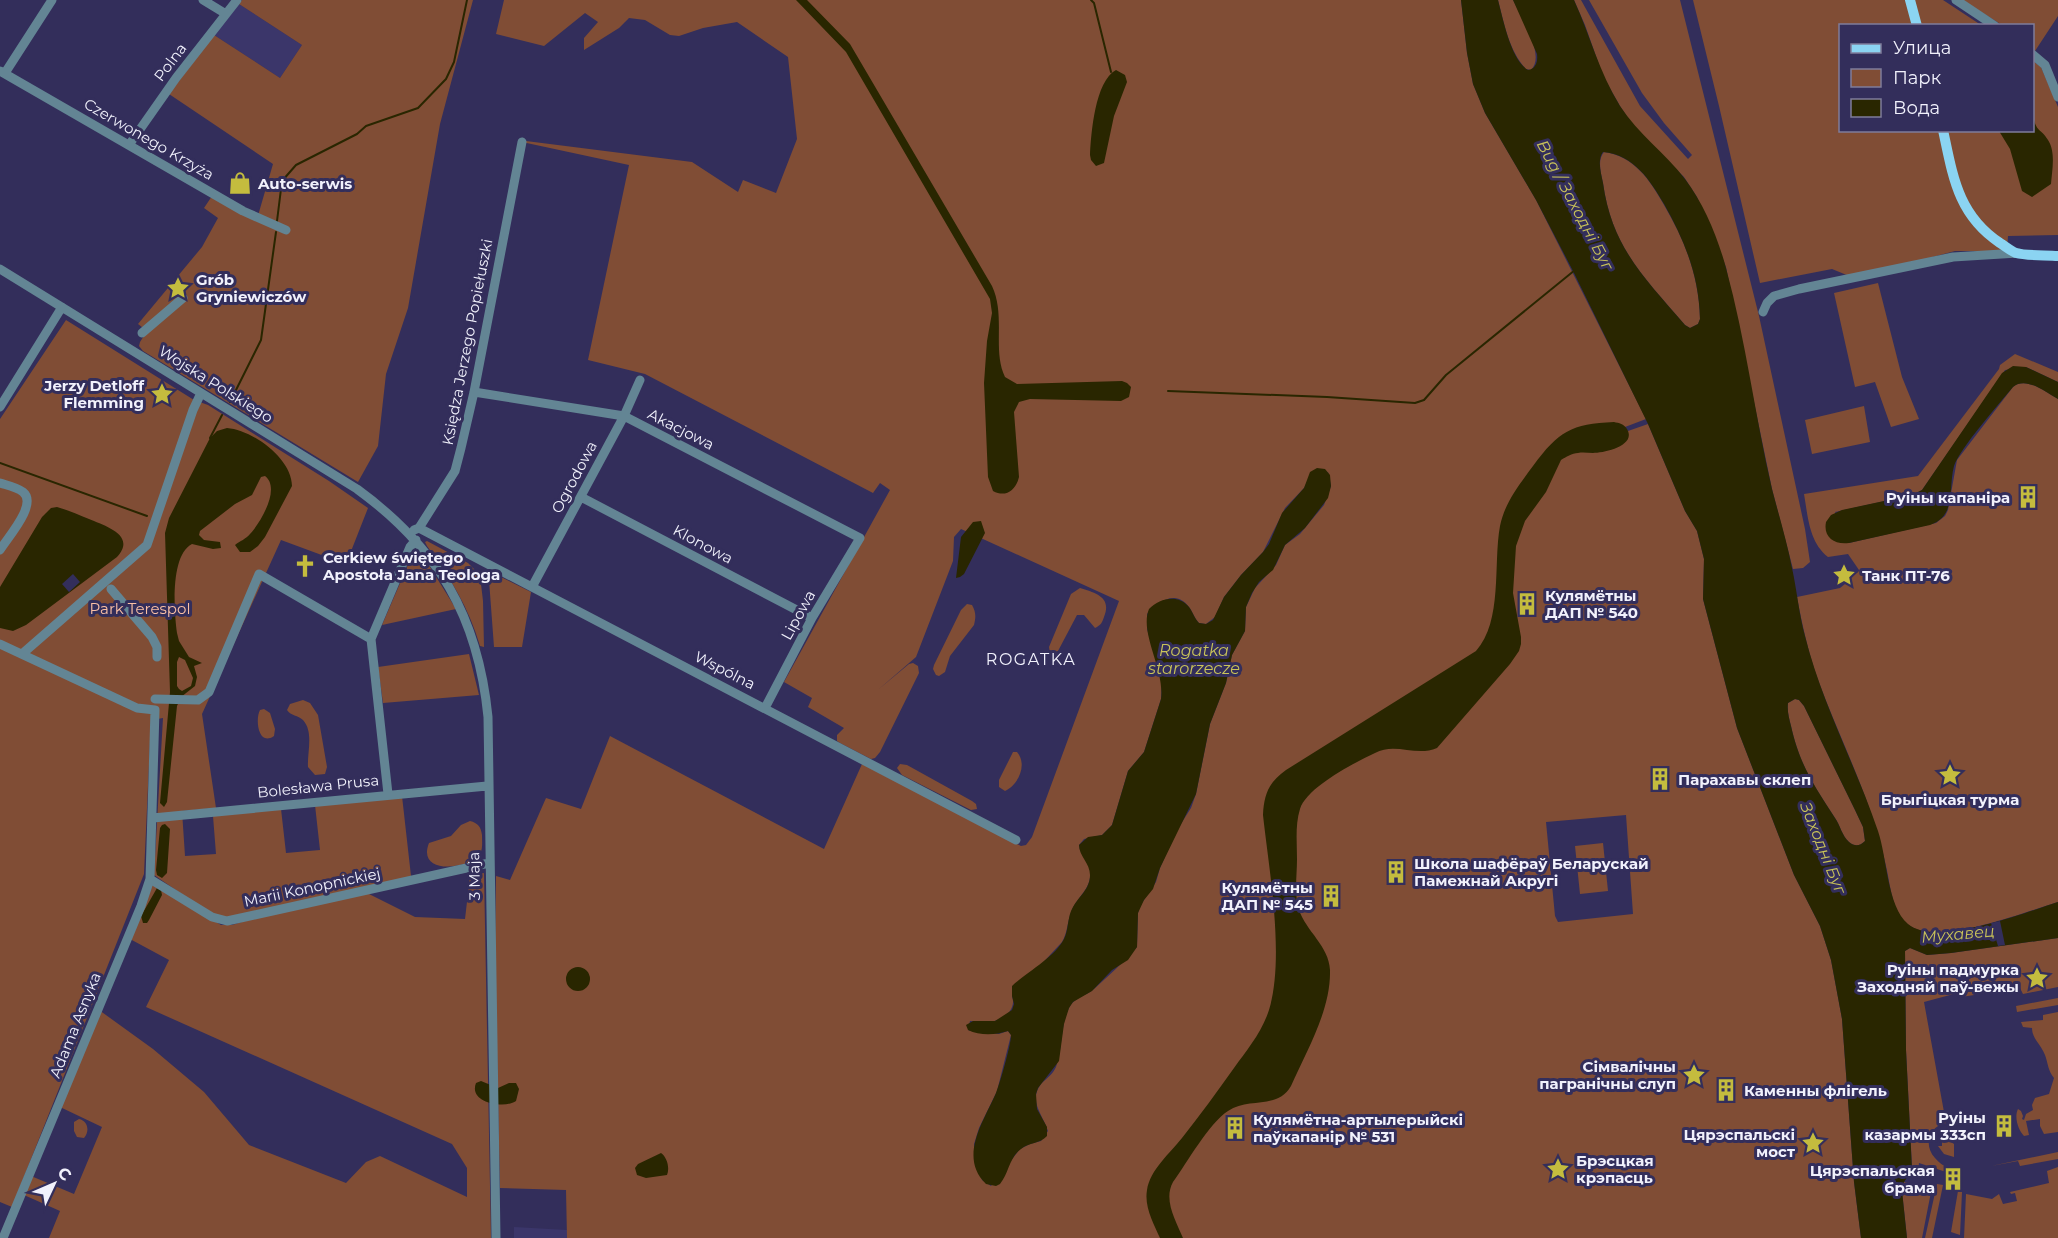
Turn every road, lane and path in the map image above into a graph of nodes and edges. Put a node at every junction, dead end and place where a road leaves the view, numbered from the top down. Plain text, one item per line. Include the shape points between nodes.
1 (52, 0) edge
2 (203, 0) edge
3 (237, 0) edge
4 (1910, 0) edge
5 (1956, 0) edge
6 (226, 14) junction
7 (1916, 24) edge
8 (1992, 24) edge
9 (2034, 56) edge
10 (2, 72) edge
11 (2058, 97) edge
12 (1943, 132) edge
13 (522, 142) dead end
14 (129, 145) junction
15 (286, 230) dead end
16 (2023, 253) junction
17 (2058, 256) edge
18 (1, 271) edge
19 (183, 298) dead end
20 (62, 307) junction
21 (1763, 312) dead end
22 (142, 333) dead end
23 (640, 380) dead end
24 (474, 392) junction
25 (201, 393) junction
26 (0, 407) edge
27 (624, 416) junction
28 (0, 483) edge
29 (580, 497) junction
30 (415, 534) junction
31 (860, 538) joint
32 (0, 550) edge
33 (532, 588) junction
34 (111, 589) dead end
35 (812, 618) junction
36 (371, 639) junction
37 (0, 644) edge
38 (22, 654) junction
39 (157, 657) dead end
40 (155, 699) dead end
41 (765, 708) junction
42 (488, 786) junction
43 (388, 794) junction
44 (153, 818) junction
45 (1016, 840) dead end
46 (489, 863) junction
47 (150, 879) junction
48 (3, 1238) edge
49 (496, 1238) edge

1 - 10 street
2 - 6 street
3 - 6 street, Polna
4 - 7 main road
5 - 8 street
6 - 14 street, Polna
9 - 11 street via 2045,65
10 - 14 street, Czerwonego Krzyża
12 - 16 main road via 1960,199 1972,218 1985,233 2016,253
13 - 24 street, Księdza Jerzego Popiełuszki
14 - 15 street, Czerwonego Krzyża via 243,211
16 - 17 main road
16 - 21 street via 1953,257 1799,289 1774,296
18 - 20 street, Wojska Polskiego
19 - 22 street
20 - 25 street, Wojska Polskiego
20 - 26 street
23 - 27 street, Ogrodowa
24 - 27 street, Akacjowa
24 - 30 street, Księdza Jerzego Popiełuszki via 455,471
25 - 30 street, Wojska Polskiego via 357,489
25 - 38 street via 147,545
27 - 29 street, Ogrodowa
27 - 31 street, Akacjowa
28 - 32 street via 23,492 28,500 27,508
29 - 33 street, Ogrodowa
29 - 35 street, Klonowa
30 - 33 street, Wspólna
30 - 36 street, Księdza Jerzego Popiełuszki
30 - 42 street, 3 Maja via 454,596 476,650 487,706
31 - 35 street, Lipowa
33 - 41 street, Wspólna
34 - 39 street via 152,637
35 - 41 street, Lipowa
36 - 40 street via 259,574 209,692 198,700
36 - 43 street, Księdza Jerzego Popiełuszki
37 - 38 street
38 - 44 street, Adama Asnyka via 137,708 155,710
41 - 45 street, Wspólna
42 - 43 street, Bolesława Prusa
42 - 46 street, 3 Maja
43 - 44 street, Bolesława Prusa
44 - 47 street, Adama Asnyka
46 - 47 street, Marii Konopnickiej via 227,921 212,917
46 - 49 street, 3 Maja
47 - 48 street, Adama Asnyka

